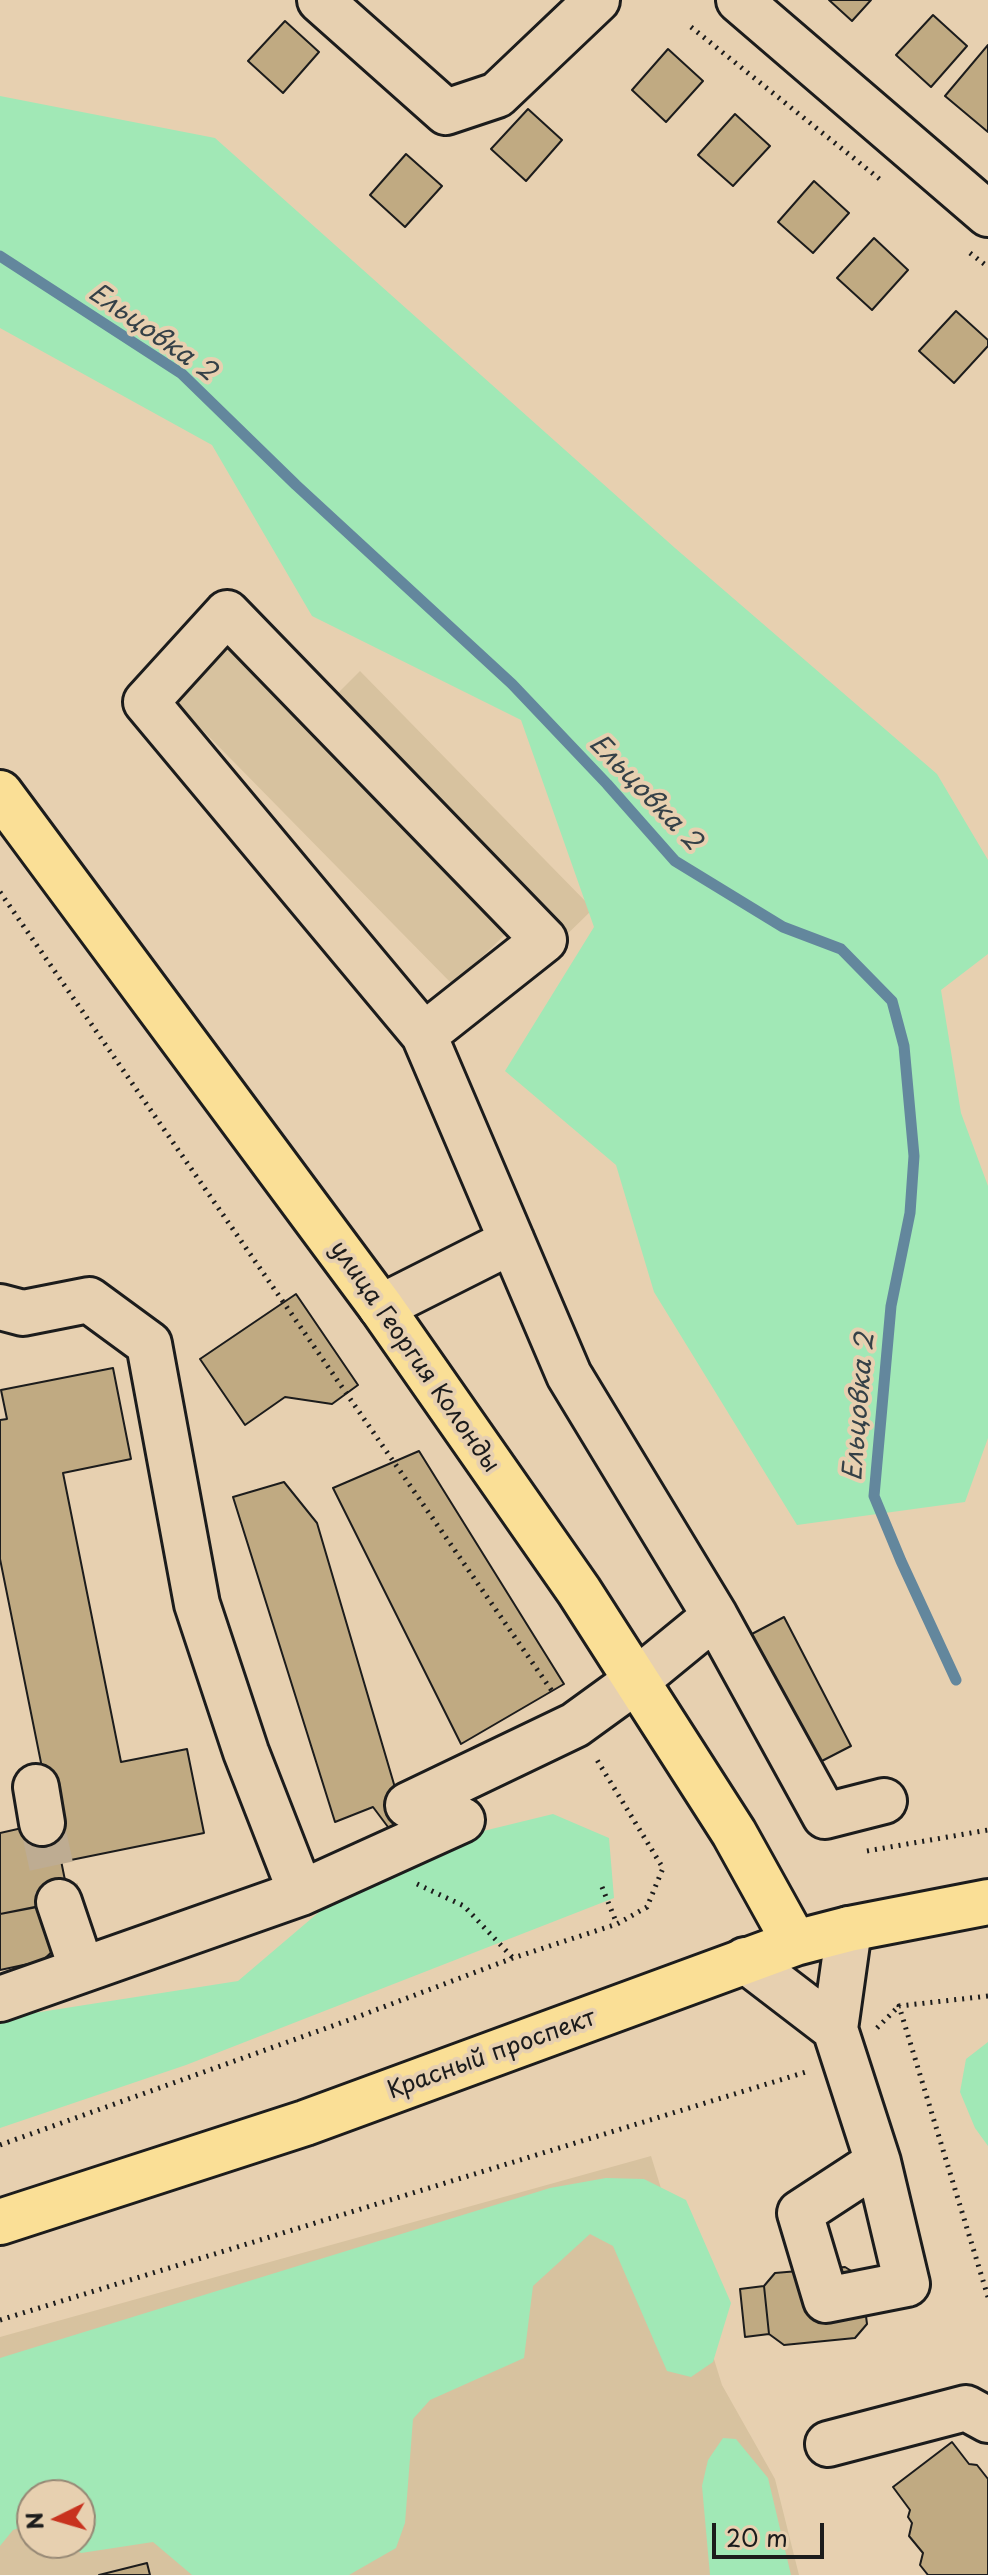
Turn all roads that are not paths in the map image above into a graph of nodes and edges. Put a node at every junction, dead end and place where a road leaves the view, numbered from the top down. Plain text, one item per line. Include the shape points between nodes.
1 (320, 0) edge
2 (597, 0) edge
3 (739, 0) edge
4 (976, 231) edge
5 (0, 793) edge
6 (424, 1035) junction
7 (512, 1241) junction
8 (0, 1307) edge
9 (381, 1307) junction
10 (715, 1616) junction
11 (637, 1680) junction
12 (884, 1801) dead end
13 (462, 1820) dead end
14 (407, 1825) junction
15 (301, 1893) junction
16 (988, 1902) edge
17 (59, 1920) tunnel mouth
18 (849, 1929) junction
19 (795, 1943) junction
20 (745, 1960) junction
21 (82, 1970) junction
22 (0, 1999) edge
23 (840, 2044) junction
24 (878, 2162) dead end
25 (0, 2222) edge
26 (988, 2420) edge
27 (828, 2444) dead end

1 - 2 street via 446,112 497,95
3 - 4 street
5 - 9 main road, улица Георгия Колонды
6 - 6 street via 146,702 227,613 544,940
6 - 7 street
7 - 9 street
7 - 10 street via 569,1375
8 - 15 street via 23,1313 89,1300 149,1344 197,1604 246,1752
9 - 11 main road, улица Георгия Колонды
10 - 11 street
10 - 12 street via 825,1816
11 - 14 street via 575,1725
11 - 19 main road, улица Георгия Колонды via 734,1833
13 - 14 street
14 - 15 street
15 - 21 street
16 - 18 main road, Красный проспект
17 - 21 street
18 - 19 main road, Красный проспект
18 - 23 street
19 - 20 main road, Красный проспект
20 - 23 street
20 - 25 main road, Красный проспект via 305,2123
21 - 22 street
23 - 24 street
26 - 27 street via 966,2408

